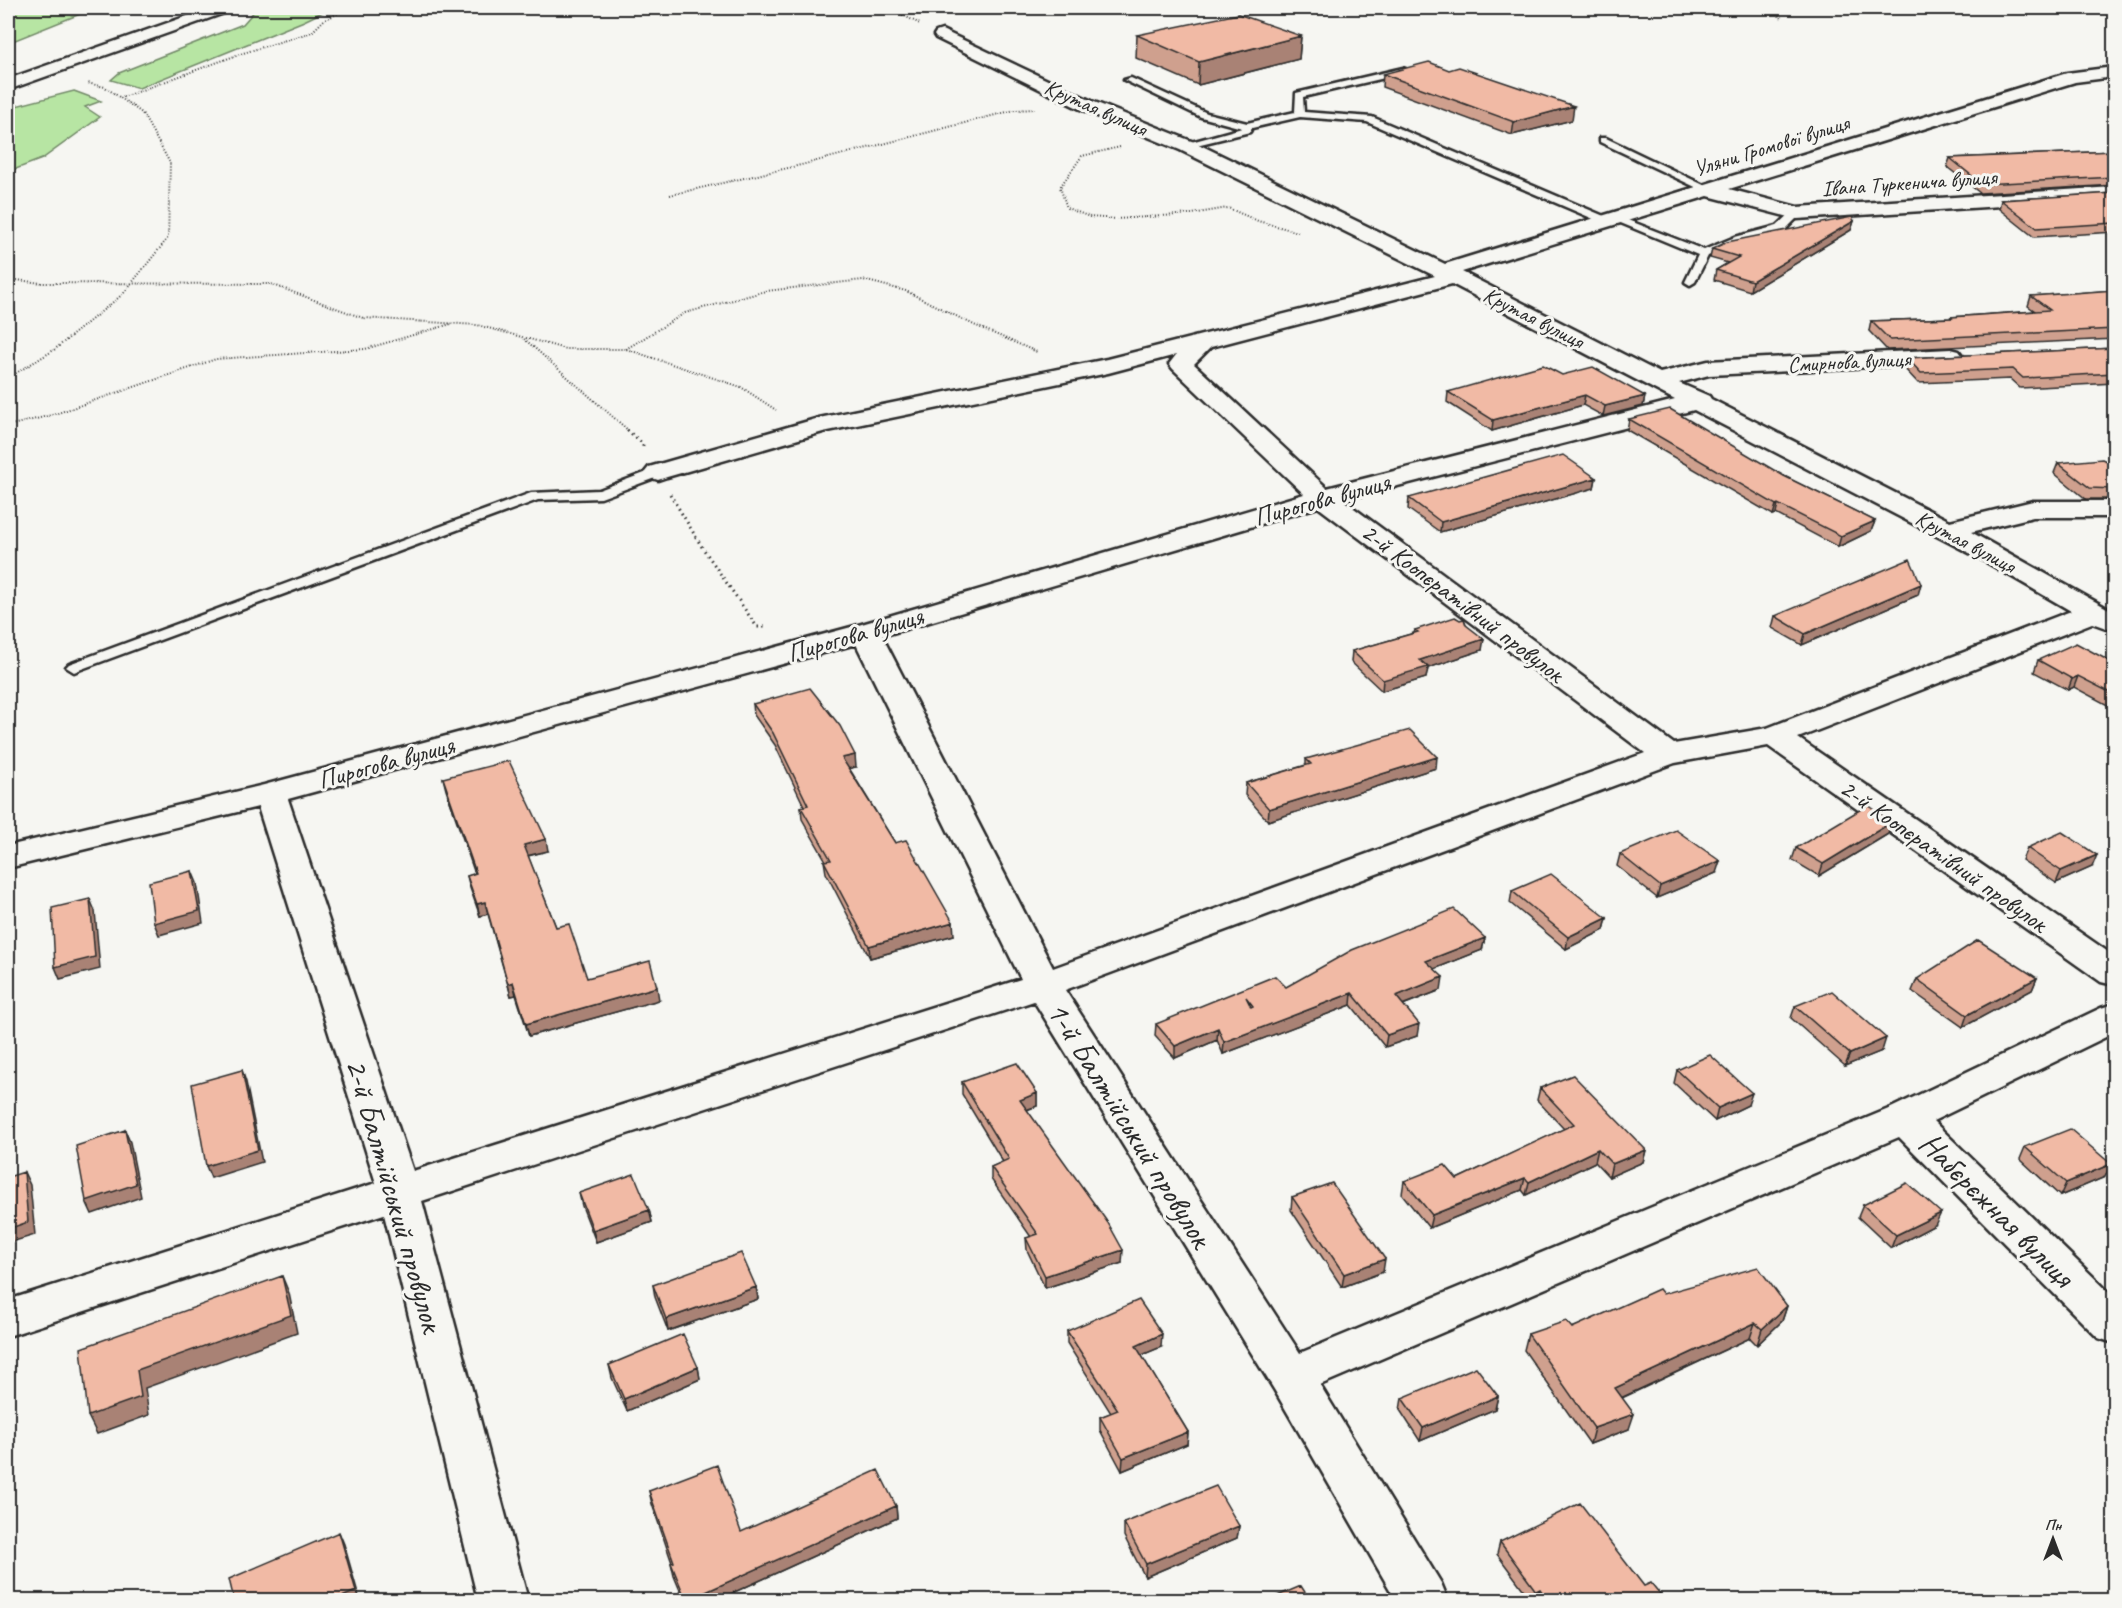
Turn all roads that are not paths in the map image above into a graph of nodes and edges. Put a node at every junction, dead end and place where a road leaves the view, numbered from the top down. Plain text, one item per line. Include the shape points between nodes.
1 (184, 8) edge
2 (224, 8) edge
3 (942, 35) road end
4 (8, 69) edge
5 (1410, 69) edge
6 (2115, 72) edge
7 (1128, 80) dead end
8 (8, 85) edge
9 (1300, 114) junction
10 (1246, 126) junction
11 (1603, 140) dead end
12 (1186, 146) junction
13 (1709, 190) junction
14 (2115, 193) edge
15 (1797, 213) junction
16 (1612, 220) junction
17 (1704, 254) junction
18 (1449, 274) junction
19 (1690, 282) dead end
20 (1202, 343) junction
21 (1969, 356) edge
22 (1658, 381) junction
23 (1700, 401) junction
24 (658, 472) joint
25 (1322, 497) junction
26 (2115, 509) edge
27 (1946, 530) junction
28 (2105, 618) edge
29 (865, 632) junction
30 (74, 667) dead end
31 (1774, 736) junction
32 (1668, 755) junction
33 (270, 794) junction
34 (8, 857) edge
35 (2115, 973) edge
36 (1043, 985) junction
37 (2115, 1017) edge
38 (1905, 1118) junction
39 (399, 1191) junction
40 (8, 1318) edge
41 (2115, 1325) edge
42 (1291, 1377) junction
43 (503, 1600) edge
44 (1423, 1600) edge

1 - 4 street
2 - 8 street
3 - 12 street, Крутая вулиця via 1086,105
5 - 9 lane via 1299,95
6 - 13 street, Уляни Громової вулиця via 2073,77
7 - 10 lane via 1204,115
9 - 10 lane
9 - 16 lane via 1369,118
10 - 12 lane via 1247,130
11 - 13 lane
12 - 18 street, Крутая вулиця
13 - 15 street, Івана Туркенича вулиця
13 - 16 street, Уляни Громової вулиця
14 - 15 street, Івана Туркенича вулиця
15 - 17 lane via 1781,228 1738,238
16 - 17 lane
16 - 18 street, Уляни Громової вулиця
17 - 19 lane
18 - 20 street, Уляни Громової вулиця
18 - 22 street, Крутая вулиця
20 - 24 street, Уляни Громової вулиця via 819,425
20 - 25 street, 2-й Коопєратівний провулок via 1181,364
21 - 22 street, Смирнова вулиця via 1708,368
22 - 23 street, Крутая вулиця
23 - 25 street, Пирогова вулиця
23 - 27 street, Крутая вулиця
24 - 30 lane via 601,494 536,496
25 - 29 street, Пирогова вулиця
25 - 32 street, 2-й Коопєратівний провулок
26 - 27 street via 2033,509
27 - 28 street, Крутая вулиця
28 - 31 street
29 - 33 street, Пирогова вулиця
29 - 36 street, 1-й Балтійський провулок
31 - 32 street
31 - 35 street, 2-й Коопєратівний провулок
32 - 36 street
33 - 34 street, Пирогова вулиця
33 - 39 street, 2-й Балтійський провулок
36 - 39 street
36 - 42 street, 1-й Балтійський провулок
37 - 38 street
38 - 41 street, Набєрєжная вулиця
38 - 42 street
39 - 40 street
39 - 43 street, 2-й Балтійський провулок
42 - 44 street, 1-й Балтійський провулок

